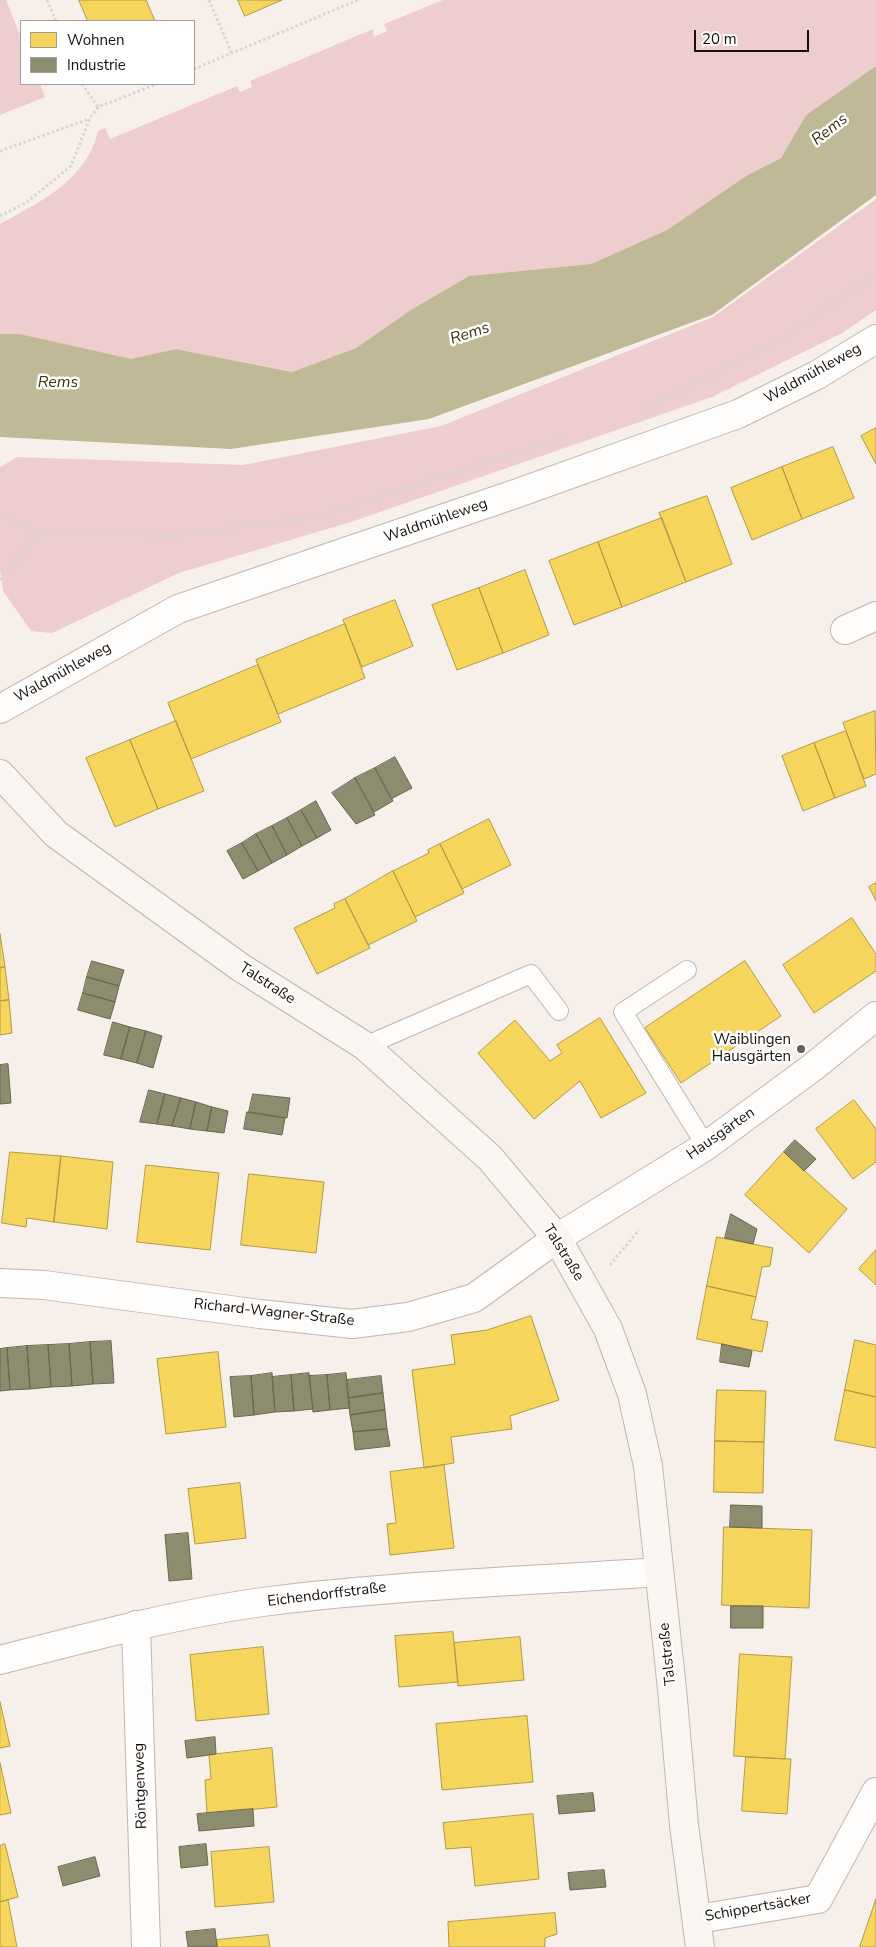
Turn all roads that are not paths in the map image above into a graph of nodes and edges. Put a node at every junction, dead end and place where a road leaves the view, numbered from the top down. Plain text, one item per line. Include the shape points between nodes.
1 (876, 339) edge
2 (876, 616) edge
3 (846, 630) dead end
4 (0, 709) edge
5 (0, 774) edge
6 (687, 970) dead end
7 (559, 1011) dead end
8 (876, 1016) edge
9 (365, 1046) junction
10 (706, 1146) junction
11 (557, 1238) junction
12 (0, 1283) edge
13 (659, 1572) junction
14 (136, 1625) junction
15 (0, 1660) edge
16 (876, 1792) edge
17 (698, 1918) junction
18 (146, 1947) edge
19 (700, 1947) edge

1 - 4 street, Waldmühleweg via 818,375 738,414 516,494 178,609
2 - 3 street
5 - 9 street, Talstraße via 56,834 240,967
6 - 10 lane via 622,1012
7 - 9 lane via 531,974
8 - 10 street, Hausgärten
9 - 11 street, Talstraße via 490,1158
10 - 11 street, Hausgärten
11 - 12 street, Richard-Wagner-Straße via 474,1298 408,1317 352,1324
11 - 13 street, Talstraße via 608,1329 632,1394 648,1466
13 - 14 street, Eichendorffstraße via 406,1586 268,1601
13 - 17 street, Talstraße via 684,1825
14 - 15 street, Eichendorffstraße
14 - 18 street, Röntgenweg
16 - 17 street, Schippertsäcker via 818,1899
17 - 19 street, Talstraße

